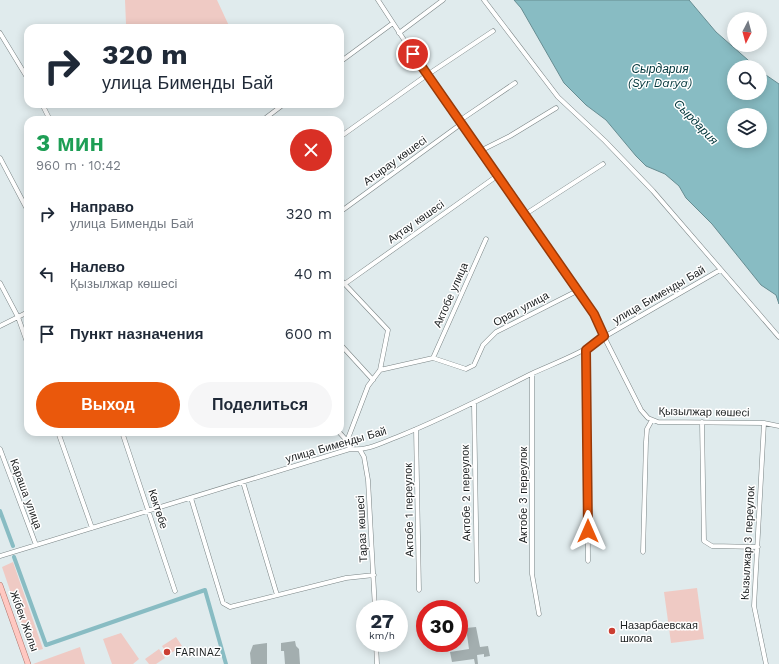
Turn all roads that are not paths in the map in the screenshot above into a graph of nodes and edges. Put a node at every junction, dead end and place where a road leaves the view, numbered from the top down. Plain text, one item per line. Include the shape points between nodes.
1 (378, 0) edge
2 (443, 0) edge
3 (484, 0) edge
4 (393, 23) junction
5 (493, 31) dead end
6 (0, 33) edge
7 (399, 33) junction
8 (344, 59) edge
9 (24, 72) edge
10 (427, 75) junction
11 (515, 84) dead end
12 (279, 108) edge
13 (556, 108) dead end
14 (268, 116) edge
15 (460, 123) junction
16 (344, 135) edge
17 (480, 151) junction
18 (0, 158) edge
19 (603, 164) dead end
20 (497, 176) junction
21 (24, 203) edge
22 (344, 209) edge
23 (524, 215) junction
24 (486, 238) dead end
25 (720, 270) junction
26 (0, 283) edge
27 (346, 283) joint
28 (577, 291) junction
29 (24, 314) edge
30 (18, 317) junction
31 (0, 326) edge
32 (24, 334) edge
33 (604, 336) junction
34 (779, 337) edge
35 (344, 348) edge
36 (586, 350) junction
37 (433, 358) junction
38 (380, 370) junction
39 (532, 374) junction
40 (373, 380) junction
41 (474, 404) junction
42 (652, 420) junction
43 (702, 422) junction
44 (764, 423) junction
45 (779, 426) edge
46 (416, 430) junction
47 (59, 436) edge
48 (123, 436) edge
49 (343, 436) edge
50 (347, 441) junction
51 (0, 449) edge
52 (350, 450) junction
53 (360, 450) junction
54 (242, 482) junction
55 (191, 498) junction
56 (149, 510) junction
57 (92, 528) junction
58 (36, 545) junction
59 (758, 547) junction
60 (643, 552) dead end
61 (0, 556) edge
62 (588, 561) dead end
63 (374, 575) junction
64 (477, 581) dead end
65 (0, 586) edge
66 (419, 590) dead end
67 (175, 591) dead end
68 (277, 595) junction
69 (375, 600) edge
70 (539, 614) dead end
71 (376, 652) edge
72 (28, 664) edge
73 (377, 664) edge
74 (766, 664) edge

1 - 4 street, Қызылжар көшесі
2 - 7 street
3 - 25 street via 558,97 630,167
4 - 7 street, Қызылжар көшесі
4 - 8 street
5 - 10 street
6 - 9 street
7 - 10 street, Қызылжар көшесі
10 - 15 street, Қызылжар көшесі
10 - 16 street
11 - 15 street, Атырау көшесі
12 - 14 street
13 - 17 street
15 - 17 street, Қызылжар көшесі
15 - 22 street, Атырау көшесі
17 - 20 street, Қызылжар көшесі
18 - 21 street
19 - 23 street
20 - 23 street, Қызылжар көшесі
20 - 27 street, Ақтау көшесі
23 - 28 street, Қызылжар көшесі
24 - 37 street, Актобе улица
25 - 33 street, улица Бименды Бай
25 - 34 street
26 - 30 street
27 - 38 street via 388,330
28 - 33 street, Қызылжар көшесі via 594,314
28 - 37 street, Орал улица via 496,332 483,345 474,365 466,369
29 - 30 street
30 - 31 street
30 - 32 street
33 - 36 street, улица Бименды Бай
33 - 42 street, Қызылжар көшесі via 641,410
35 - 40 street
36 - 39 street, улица Бименды Бай
36 - 62 street
37 - 38 street
38 - 40 street
39 - 41 street, улица Бименды Бай
39 - 70 street, Актобе 3 переулок via 532,574
40 - 50 street via 368,386
41 - 46 street, улица Бименды Бай
41 - 64 street, Актобе 2 переулок
42 - 43 street, Қызылжар көшесі
42 - 60 street via 647,429 646,442
43 - 44 street, Қызылжар көшесі
43 - 59 street via 704,542 712,546
44 - 45 street, Қызылжар көшесі
44 - 59 street, Кызылжар 3 переулок
46 - 53 street, улица Бименды Бай
46 - 66 street, Актобе 1 переулок
47 - 57 street
48 - 56 street, Көктөбе
49 - 50 street
50 - 52 street
51 - 58 street, Караша улица
52 - 53 street, улица Бименды Бай
52 - 54 street, улица Бименды Бай
53 - 63 street, Тараз көшесі via 364,457 368,480
54 - 55 street, улица Бименды Бай
54 - 68 street
55 - 56 street, улица Бименды Бай
55 - 68 street via 223,603 230,607
56 - 57 street, улица Бименды Бай
56 - 67 street, Көктөбе
57 - 58 street, улица Бименды Бай
58 - 61 street, улица Бименды Бай
59 - 74 street, Кызылжар 3 переулок via 754,606
63 - 68 street via 346,578
63 - 69 street, Тараз көшесі
65 - 72 main road, Жібек Жолы
71 - 73 street

